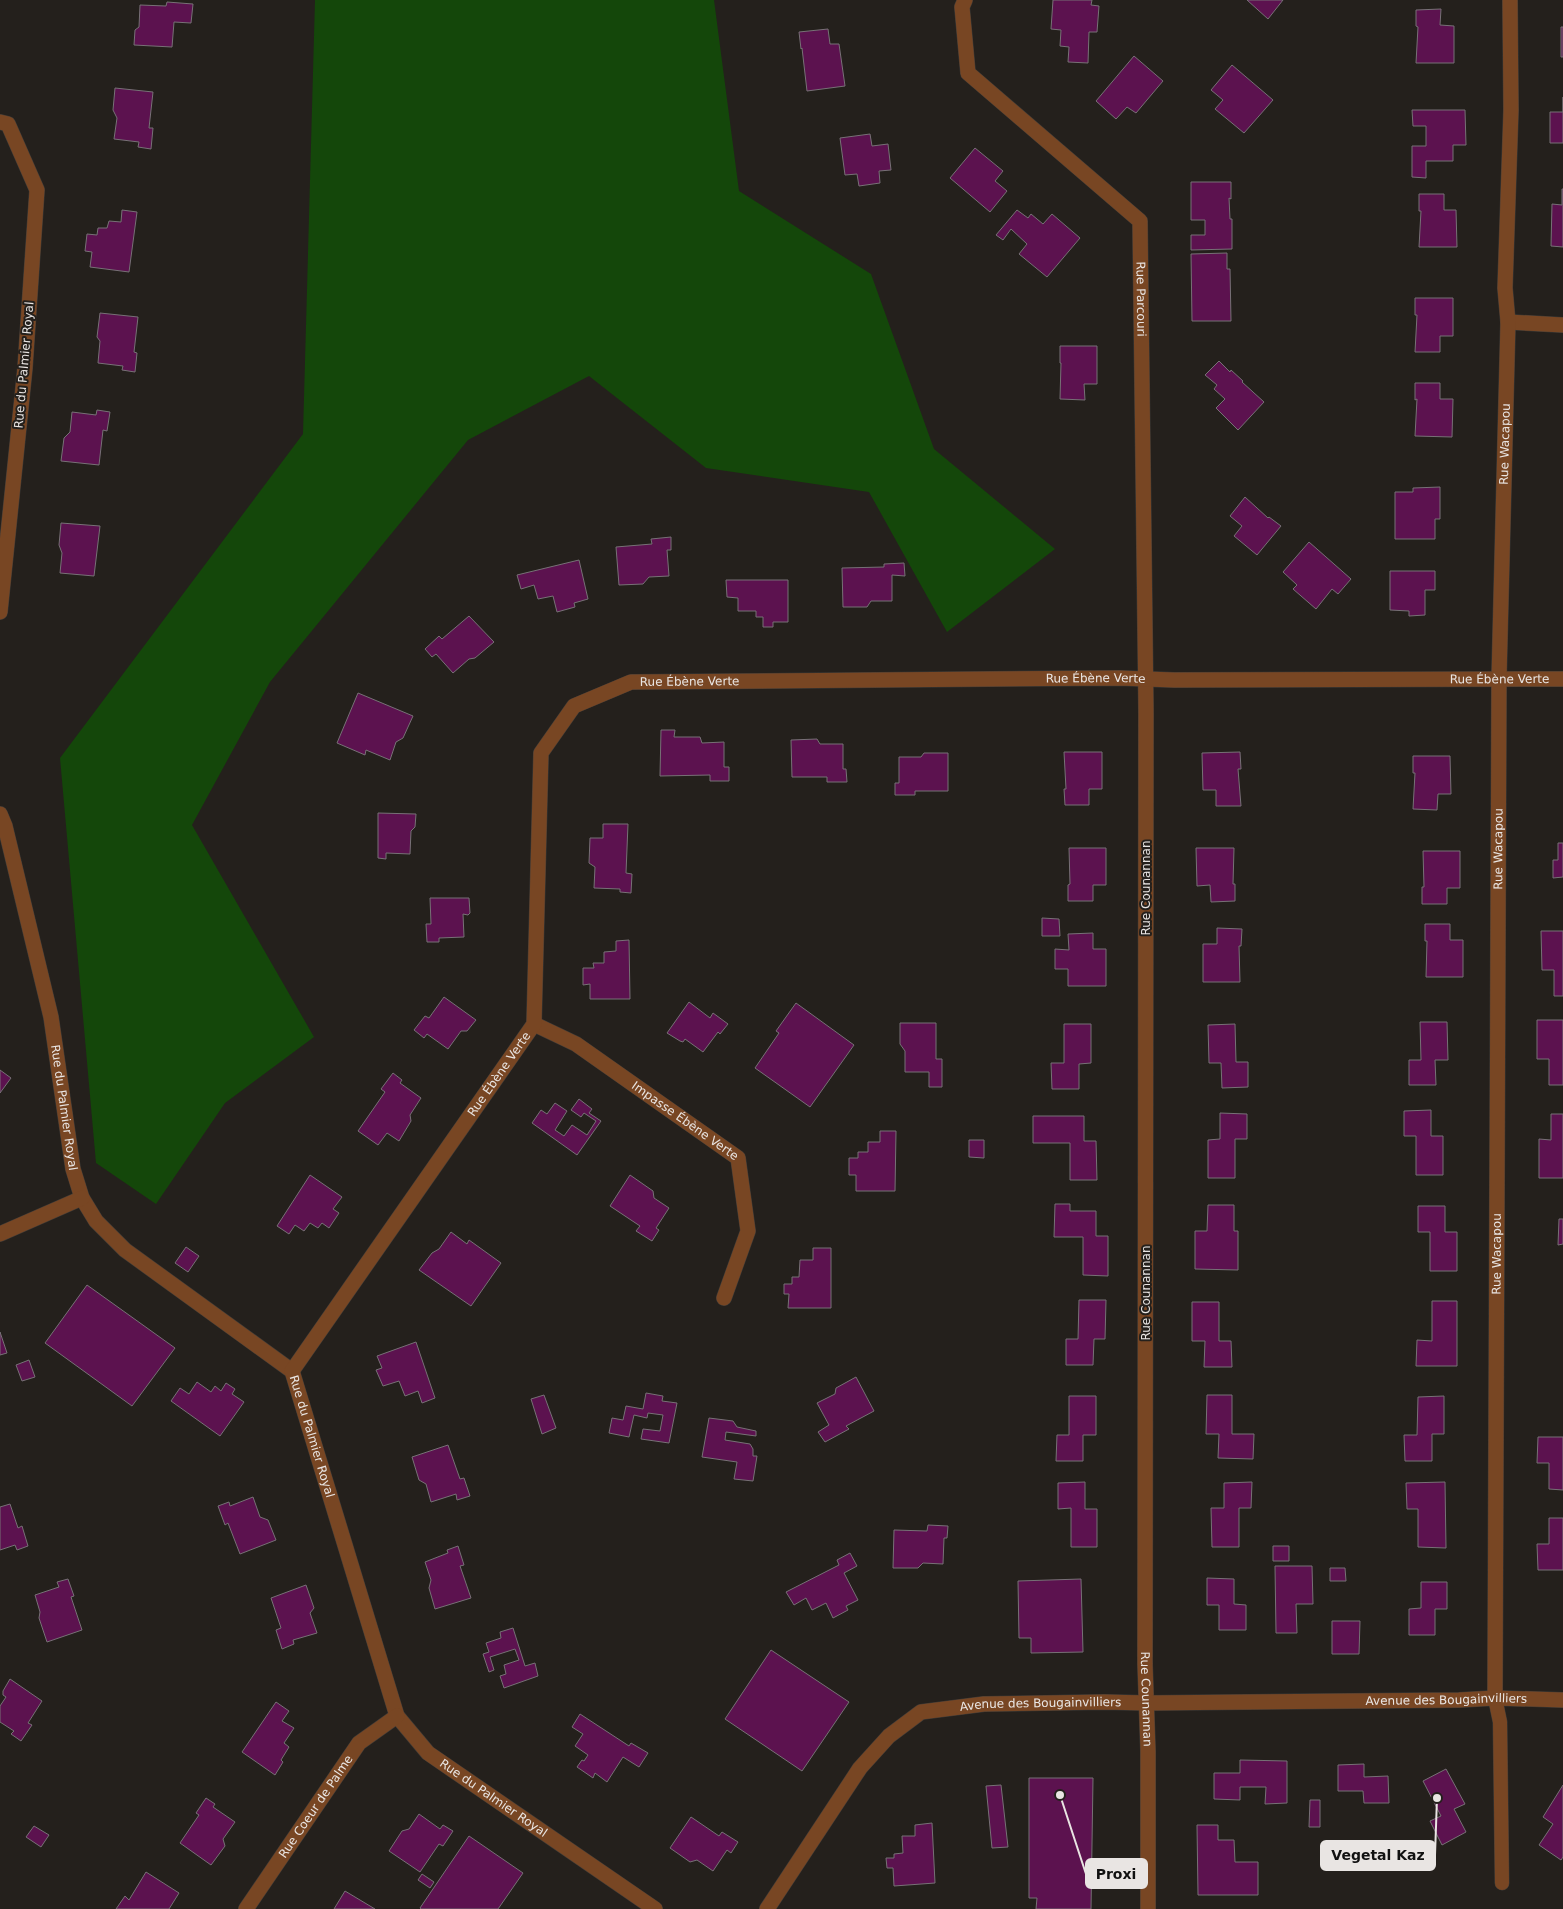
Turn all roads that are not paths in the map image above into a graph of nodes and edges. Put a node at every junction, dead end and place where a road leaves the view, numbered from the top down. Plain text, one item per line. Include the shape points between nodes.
1 (965, 0) edge
2 (1510, 0) edge
3 (4, 123) edge
4 (1508, 322) junction
5 (1563, 324) edge
6 (0, 612) edge
7 (1145, 678) junction
8 (1499, 678) junction
9 (1563, 679) edge
10 (0, 814) edge
11 (534, 1024) junction
12 (82, 1198) junction
13 (0, 1234) edge
14 (724, 1298) dead end
15 (292, 1372) junction
16 (1495, 1698) junction
17 (1563, 1700) edge
18 (1147, 1704) junction
19 (397, 1716) junction
20 (1502, 1883) dead end
21 (246, 1909) edge
22 (655, 1909) edge
23 (767, 1909) edge
24 (1148, 1909) edge

1 - 7 street, Rue Parcouri via 962,7 968,73 1140,221
2 - 4 street, Rue Wacapou via 1511,110 1505,288
3 - 6 street, Rue du Palmier Royal via 37,190 25,368
4 - 5 street
4 - 8 street, Rue Wacapou
7 - 8 street, Rue Ébène Verte
7 - 11 street, Rue Ébène Verte via 630,682 574,706 540,754
7 - 18 street, Rue Counannan
8 - 9 street, Rue Ébène Verte
8 - 16 street, Rue Wacapou
10 - 12 street, Rue du Palmier Royal via 51,1017 73,1169
11 - 14 street, Impasse Ébène Verte via 576,1044 738,1158 748,1232
11 - 15 street, Rue Ébène Verte
12 - 13 street
12 - 15 street, Rue du Palmier Royal via 96,1221 125,1250
15 - 19 street, Rue du Palmier Royal
16 - 17 street, Avenue des Bougainvilliers
16 - 18 street, Avenue des Bougainvilliers
16 - 20 lane via 1500,1722
18 - 23 street, Avenue des Bougainvilliers via 984,1704 921,1712 889,1736 860,1768
18 - 24 street, Rue Counannan
19 - 21 street, Rue Coeur de Palme via 359,1743
19 - 22 street, Rue du Palmier Royal via 428,1753

